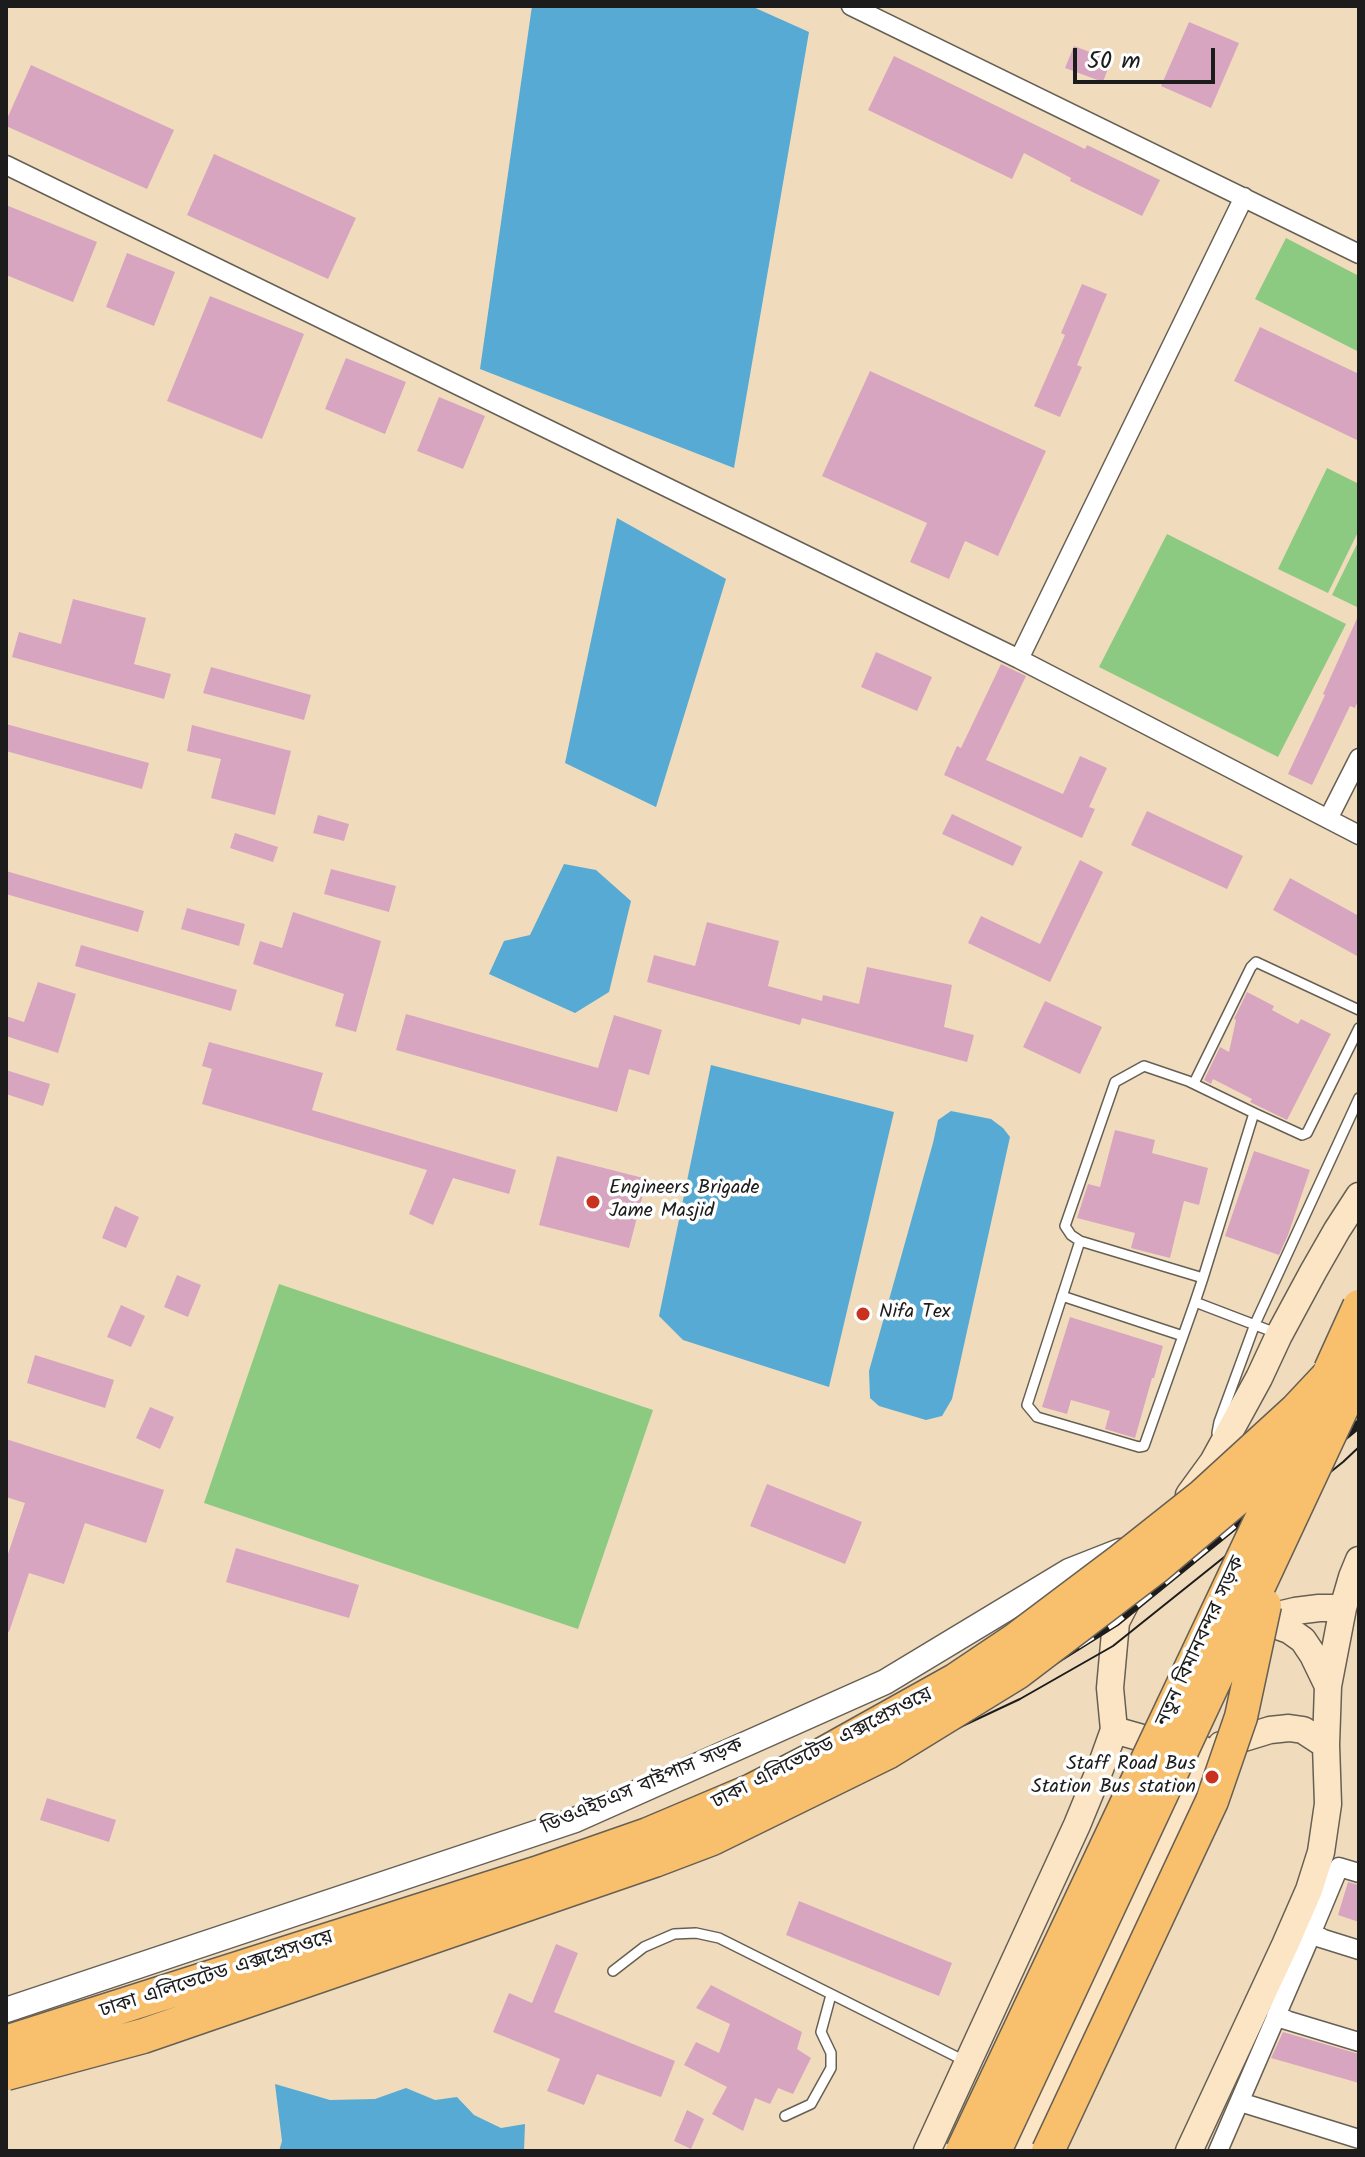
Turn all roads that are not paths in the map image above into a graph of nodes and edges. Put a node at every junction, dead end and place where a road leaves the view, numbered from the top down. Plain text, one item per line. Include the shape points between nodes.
1 (851, 6) edge
2 (6, 165) edge
3 (1244, 197) junction
4 (1359, 254) edge
5 (1019, 659) junction
6 (1359, 758) edge
7 (1328, 819) junction
8 (1359, 835) edge
9 (1359, 1010) edge
10 (1359, 1028) edge
11 (1194, 1083) junction
12 (1359, 1098) edge
13 (1254, 1113) junction
14 (1358, 1200) edge
15 (1080, 1241) junction
16 (1203, 1278) junction
17 (1062, 1296) junction
18 (1195, 1302) junction
19 (1359, 1306) edge
20 (1267, 1329) junction
21 (1183, 1336) junction
22 (1359, 1344) edge
23 (1359, 1372) edge
24 (1359, 1384) edge
25 (1163, 1534) junction
26 (1273, 1559) junction
27 (1359, 1560) edge
28 (1351, 1610) edge
29 (1251, 1621) junction
30 (1328, 1686) junction
31 (1114, 1730) junction
32 (1144, 1740) junction
33 (1326, 1745) junction
34 (1204, 1750) junction
35 (1077, 1825) junction
36 (1154, 1859) junction
37 (1359, 1873) edge
38 (1044, 1893) junction
39 (1126, 1921) junction
40 (1359, 1950) edge
41 (613, 1971) dead end
42 (831, 1995) junction
43 (6, 2010) edge
44 (1359, 2042) edge
45 (6, 2043) edge
46 (968, 2062) junction
47 (6, 2073) edge
48 (1240, 2102) junction
49 (785, 2116) dead end
50 (1359, 2139) edge
51 (927, 2151) edge
52 (962, 2151) edge
53 (995, 2151) edge
54 (1021, 2151) edge
55 (1048, 2151) edge
56 (1189, 2151) edge
57 (1218, 2151) edge

1 - 3 street
2 - 5 street
3 - 4 street
3 - 5 street
5 - 7 street
6 - 7 street
7 - 8 street
9 - 11 lane via 1256,962
10 - 13 lane via 1307,1133
11 - 13 lane
11 - 15 lane via 1144,1066 1115,1082 1065,1226
12 - 20 lane
13 - 16 lane
14 - 20 main road
15 - 16 lane
15 - 17 lane
16 - 18 lane
17 - 21 lane
17 - 21 lane via 1027,1405 1037,1417 1144,1446
18 - 20 lane
18 - 21 lane
19 - 52 highway, নতুন বিমানবন্দর সড়ক, bridge
20 - 25 main road via 1259,1378 1213,1462
22 - 45 highway, ঢাকা এলিভেটেড এক্সপ্রেসওয়ে, bridge via 1297,1410 1203,1496 1121,1561 955,1681 813,1760 648,1835
23 - 26 highway, নতুন বিমানবন্দর সড়ক, bridge
24 - 47 highway, ঢাকা এলিভেটেড এক্সপ্রেসওয়ে, bridge via 1256,1482 1155,1567 1017,1672 887,1752 725,1832 654,1860 143,2036
25 - 31 main road via 1116,1622 1110,1688
25 - 43 street, ডিওএইচএস বাইপাস সড়ক via 1069,1571 885,1682 575,1820
26 - 53 highway, নতুন বিমানবন্দর সড়ক, bridge
26 - 55 highway, bridge via 1241,1717 1225,1769
27 - 28 main road via 1352,1577
28 - 29 main road via 1295,1611
28 - 30 main road
29 - 30 main road via 1289,1630 1303,1640
29 - 32 main road via 1193,1645
30 - 33 main road
31 - 32 main road
31 - 35 main road
32 - 34 main road
33 - 34 main road via 1303,1730 1289,1728
33 - 56 main road via 1328,1804 1309,1890
34 - 36 main road
35 - 36 main road via 1092,1855 1118,1867 1133,1870
35 - 38 main road
36 - 39 main road
37 - 40 street via 1339,1867 1311,1934
38 - 39 main road via 1065,1888 1090,1891 1113,1900
38 - 46 main road
39 - 54 main road
40 - 44 street via 1311,1935 1276,2016
41 - 42 lane via 644,1947 674,1934 696,1933 719,1938
42 - 46 lane
42 - 49 lane via 821,2032 831,2053 831,2068 811,2104
44 - 48 street via 1276,2017
46 - 51 main road
48 - 50 street
48 - 57 street

